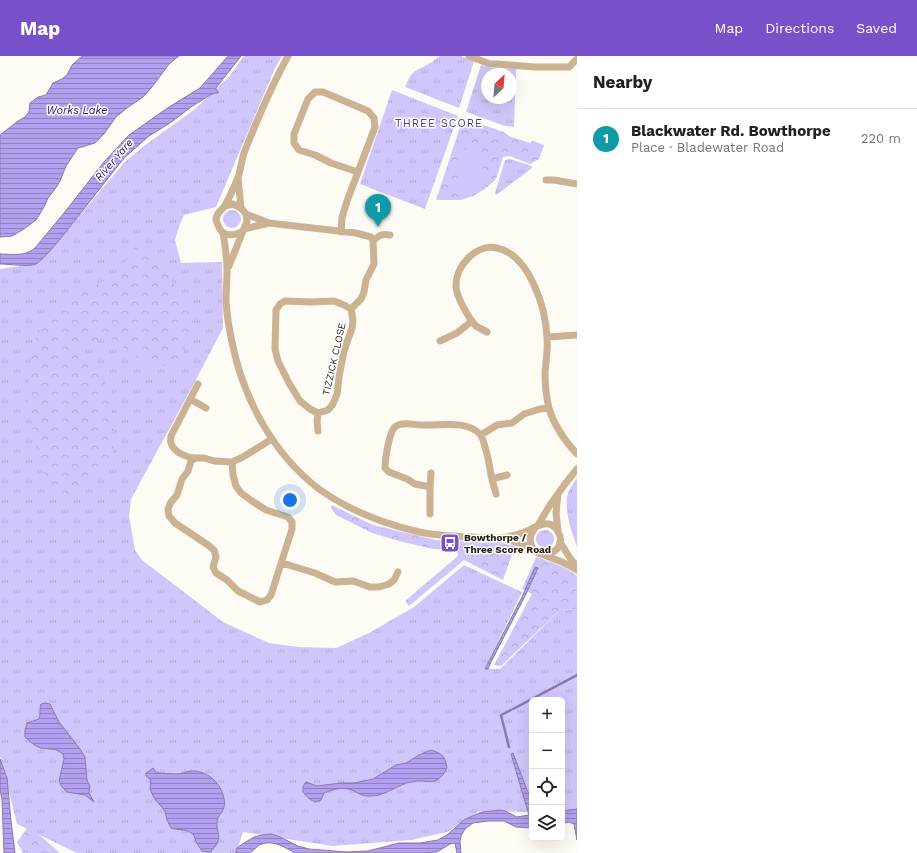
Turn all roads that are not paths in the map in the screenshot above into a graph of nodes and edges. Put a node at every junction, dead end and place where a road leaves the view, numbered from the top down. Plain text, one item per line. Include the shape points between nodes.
1 (288, 56) edge
2 (469, 56) edge
3 (577, 59) edge
4 (358, 172) junction
5 (238, 178) junction
6 (546, 180) dead end
7 (577, 184) edge
8 (225, 206) junction
9 (242, 208) junction
10 (246, 214) junction
11 (269, 223) junction
12 (244, 230) junction
13 (341, 232) junction
14 (223, 233) junction
15 (390, 234) dead end
16 (373, 241) junction
17 (227, 269) junction
18 (351, 309) junction
19 (472, 321) junction
20 (487, 332) dead end
21 (577, 334) edge
22 (547, 337) junction
23 (440, 341) dead end
24 (198, 384) dead end
25 (190, 400) junction
26 (206, 408) dead end
27 (549, 408) junction
28 (318, 412) junction
29 (318, 431) dead end
30 (481, 435) junction
31 (272, 439) junction
32 (577, 454) edge
33 (196, 458) junction
34 (232, 462) junction
35 (577, 469) edge
36 (431, 473) dead end
37 (507, 475) dead end
38 (492, 479) junction
39 (430, 488) junction
40 (496, 494) dead end
41 (558, 494) junction
42 (430, 514) dead end
43 (536, 526) junction
44 (558, 531) junction
45 (498, 539) junction
46 (560, 542) junction
47 (533, 550) junction
48 (544, 554) junction
49 (282, 563) junction
50 (577, 567) edge
51 (577, 570) edge
52 (398, 572) dead end

1 - 5 street via 256,123 243,156
2 - 3 street via 490,64 535,67 569,67
4 - 4 street via 299,150 294,143 294,134 308,99 315,92 323,92 368,112 374,118 375,127
4 - 13 street via 342,218
5 - 8 street
5 - 9 street
6 - 7 street
8 - 9 street via 233,204
8 - 14 street via 218,212 216,220
9 - 10 street
10 - 11 street
10 - 12 street
11 - 12 street
11 - 13 street
12 - 14 street via 236,235
12 - 17 street
13 - 16 street via 371,237
14 - 17 street
15 - 16 street via 379,235
16 - 18 street via 374,264 361,299
17 - 31 street via 227,310 236,363 250,401
18 - 28 street, TIZZICK CLOSE via 352,328 344,351 337,394 328,410
18 - 28 street via 334,301 285,300 276,310 275,349 278,361 300,401
19 - 20 street
19 - 22 street via 457,293 456,280 470,256 488,248 497,248 514,257 525,268 539,297
19 - 23 street via 457,333
21 - 22 street
22 - 27 street via 545,372
24 - 25 street
25 - 26 street
25 - 33 street via 171,436 171,443 174,450
27 - 30 street via 524,414 512,423 497,425
27 - 32 street via 558,429
28 - 29 street
30 - 38 street via 488,454
30 - 39 street via 470,428 453,424 401,423 392,430 385,468 415,484
31 - 34 street via 243,458
31 - 45 street via 306,477 337,501 355,511 420,532
33 - 34 street
33 - 49 street via 191,461 177,495 168,509 172,520 214,550 216,557 213,567 216,573 238,591 260,602 267,600 271,595
34 - 49 street via 236,486 241,493 266,510 288,517 292,522
35 - 41 street
36 - 39 street
37 - 38 street
38 - 40 street
39 - 42 street
41 - 43 street
41 - 44 street
43 - 44 street via 548,524
43 - 45 street
43 - 47 street via 531,532 530,539
44 - 46 street
45 - 47 street via 515,541
46 - 48 street via 554,552
46 - 50 street
47 - 48 street
48 - 51 street
49 - 52 street via 335,582 353,581 370,587 389,584

